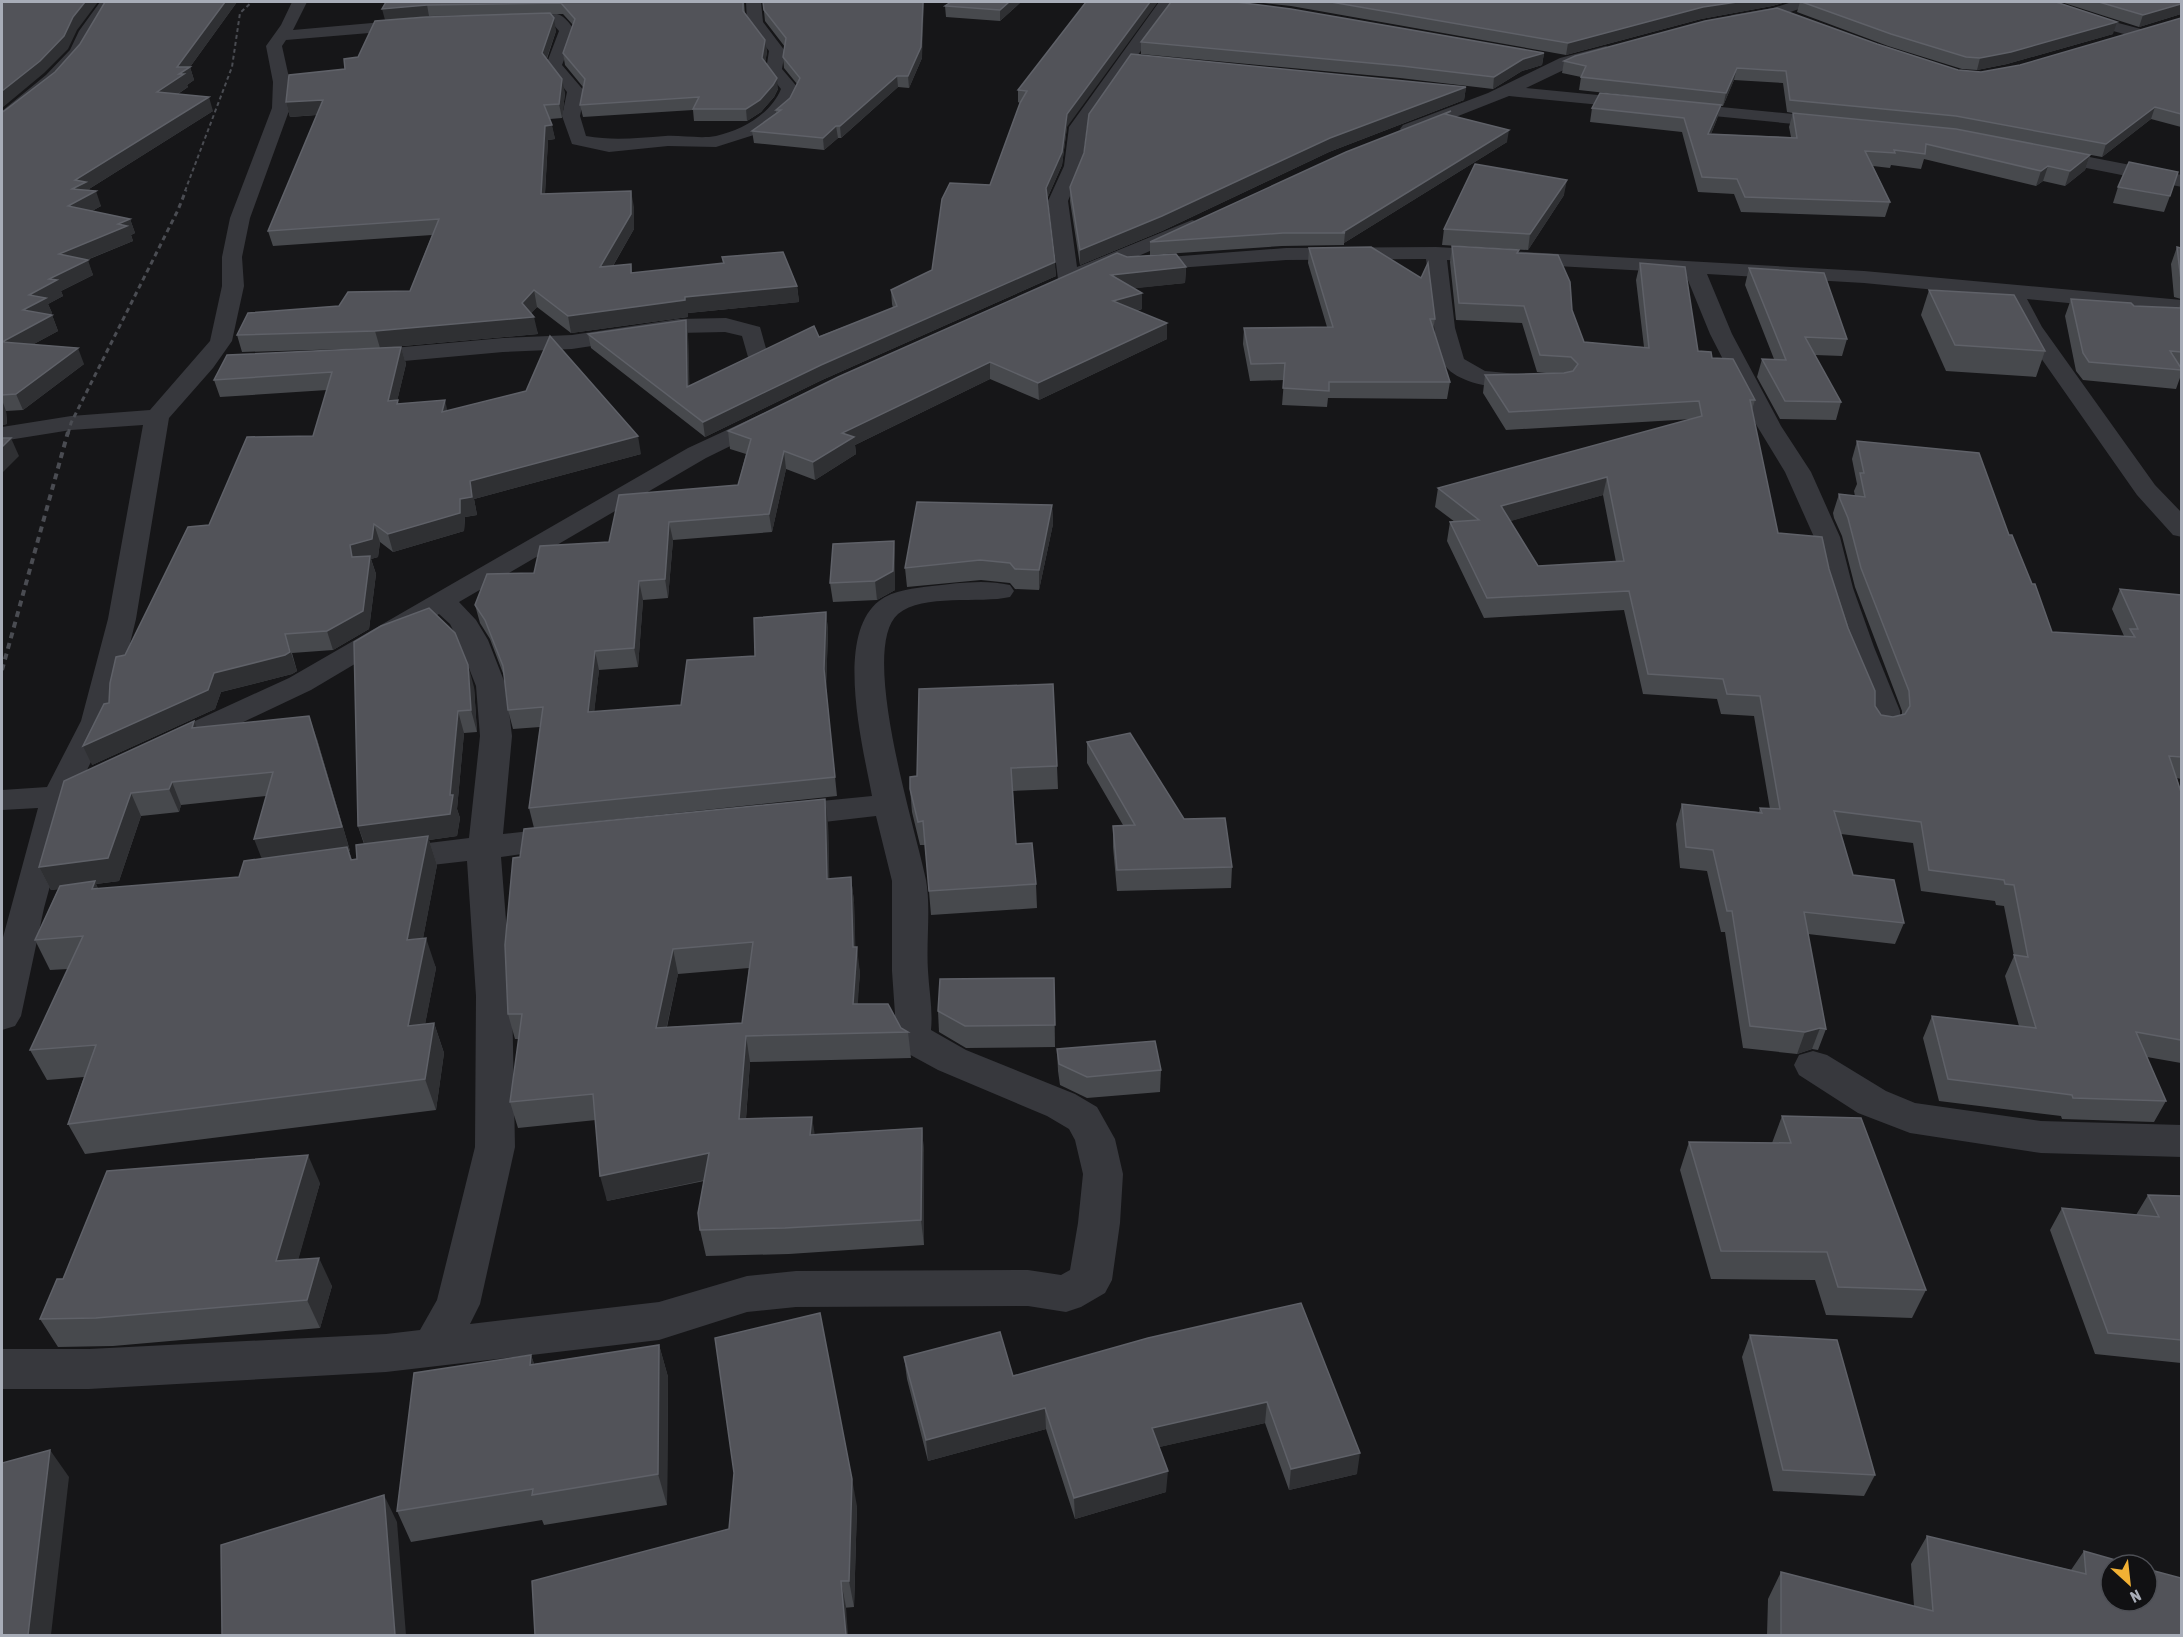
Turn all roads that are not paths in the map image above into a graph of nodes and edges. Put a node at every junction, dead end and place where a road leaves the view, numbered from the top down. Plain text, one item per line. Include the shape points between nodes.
1 (107, 2) edge
2 (299, 2) edge
3 (753, 2) edge
4 (1166, 2) edge
5 (2042, 2) edge
6 (1793, 11) edge
7 (497, 20) edge
8 (429, 23) edge
9 (1713, 24) edge
10 (2171, 24) edge
11 (2138, 34) junction
12 (281, 36) junction
13 (2107, 42) edge
14 (2181, 45) edge
15 (1623, 46) edge
16 (1543, 58) edge
17 (1125, 60) junction
18 (1148, 62) edge
19 (1566, 62) junction
20 (1462, 92) edge
21 (1499, 94) junction
22 (2, 119) edge
23 (1851, 125) edge
24 (1389, 137) edge
25 (2029, 151) edge
26 (2181, 181) edge
27 (1212, 217) edge
28 (1436, 253) junction
29 (1693, 267) junction
30 (1093, 268) junction
31 (2012, 290) junction
32 (2181, 307) edge
33 (756, 352) edge
34 (334, 359) edge
35 (1550, 381) edge
36 (790, 407) edge
37 (157, 417) junction
38 (2, 434) edge
39 (2181, 529) edge
40 (1000, 591) dead end
41 (441, 601) junction
42 (1885, 726) edge
43 (153, 752) edge
44 (121, 767) edge
45 (58, 796) junction
46 (2, 800) edge
47 (890, 804) junction
48 (745, 820) edge
49 (598, 835) edge
50 (485, 846) junction
51 (356, 863) edge
52 (61, 904) edge
53 (27, 908) junction
54 (2, 1016) edge
55 (1813, 1065) dead end
56 (2181, 1141) edge
57 (433, 1348) junction
58 (2, 1369) edge

1 - 22 street via 76,52 52,79
2 - 12 street
3 - 7 street via 755,22 777,51 774,70 790,89 783,105 754,129 716,142 609,146 578,140 571,116 576,92 554,65 567,31 561,14
4 - 17 street
5 - 11 street
6 - 9 street
8 - 12 street
10 - 11 street
11 - 13 street
11 - 14 street
12 - 37 street via 274,46 284,101 240,218 232,257 233,286 217,362
15 - 19 street
16 - 19 street
17 - 18 street
17 - 30 street via 1078,127 1073,165 1058,201 1058,284
19 - 21 street
20 - 21 street
21 - 23 street
21 - 24 street
25 - 26 street
27 - 30 street
28 - 29 street
28 - 30 street via 1229,256
28 - 35 street via 1448,347 1455,363 1481,377
29 - 31 street
29 - 42 street via 1721,334 1798,472 1827,537 1842,598 1885,711
31 - 32 street
31 - 39 street via 2031,328 2146,490
33 - 34 street via 752,332 717,325 678,326 572,342
36 - 41 street via 697,453
37 - 38 street via 71,423
37 - 45 street via 122,619 99,710
40 - 47 street via 913,597 890,606 876,621 870,658 871,711
41 - 43 street via 300,684
41 - 50 street via 462,620 491,687 496,735
44 - 45 street
45 - 46 street
45 - 53 street
47 - 48 street
47 - 57 street via 909,881 912,1030 918,1042 952,1060 1083,1118 1095,1139 1103,1174 1090,1280 1065,1294 1028,1288 796,1289 747,1294 659,1321
49 - 50 street
50 - 51 street
50 - 57 street via 494,996 495,1147 458,1304
52 - 53 street
53 - 54 street
55 - 56 street via 1872,1102 1910,1118 2041,1137
57 - 58 street via 88,1370

